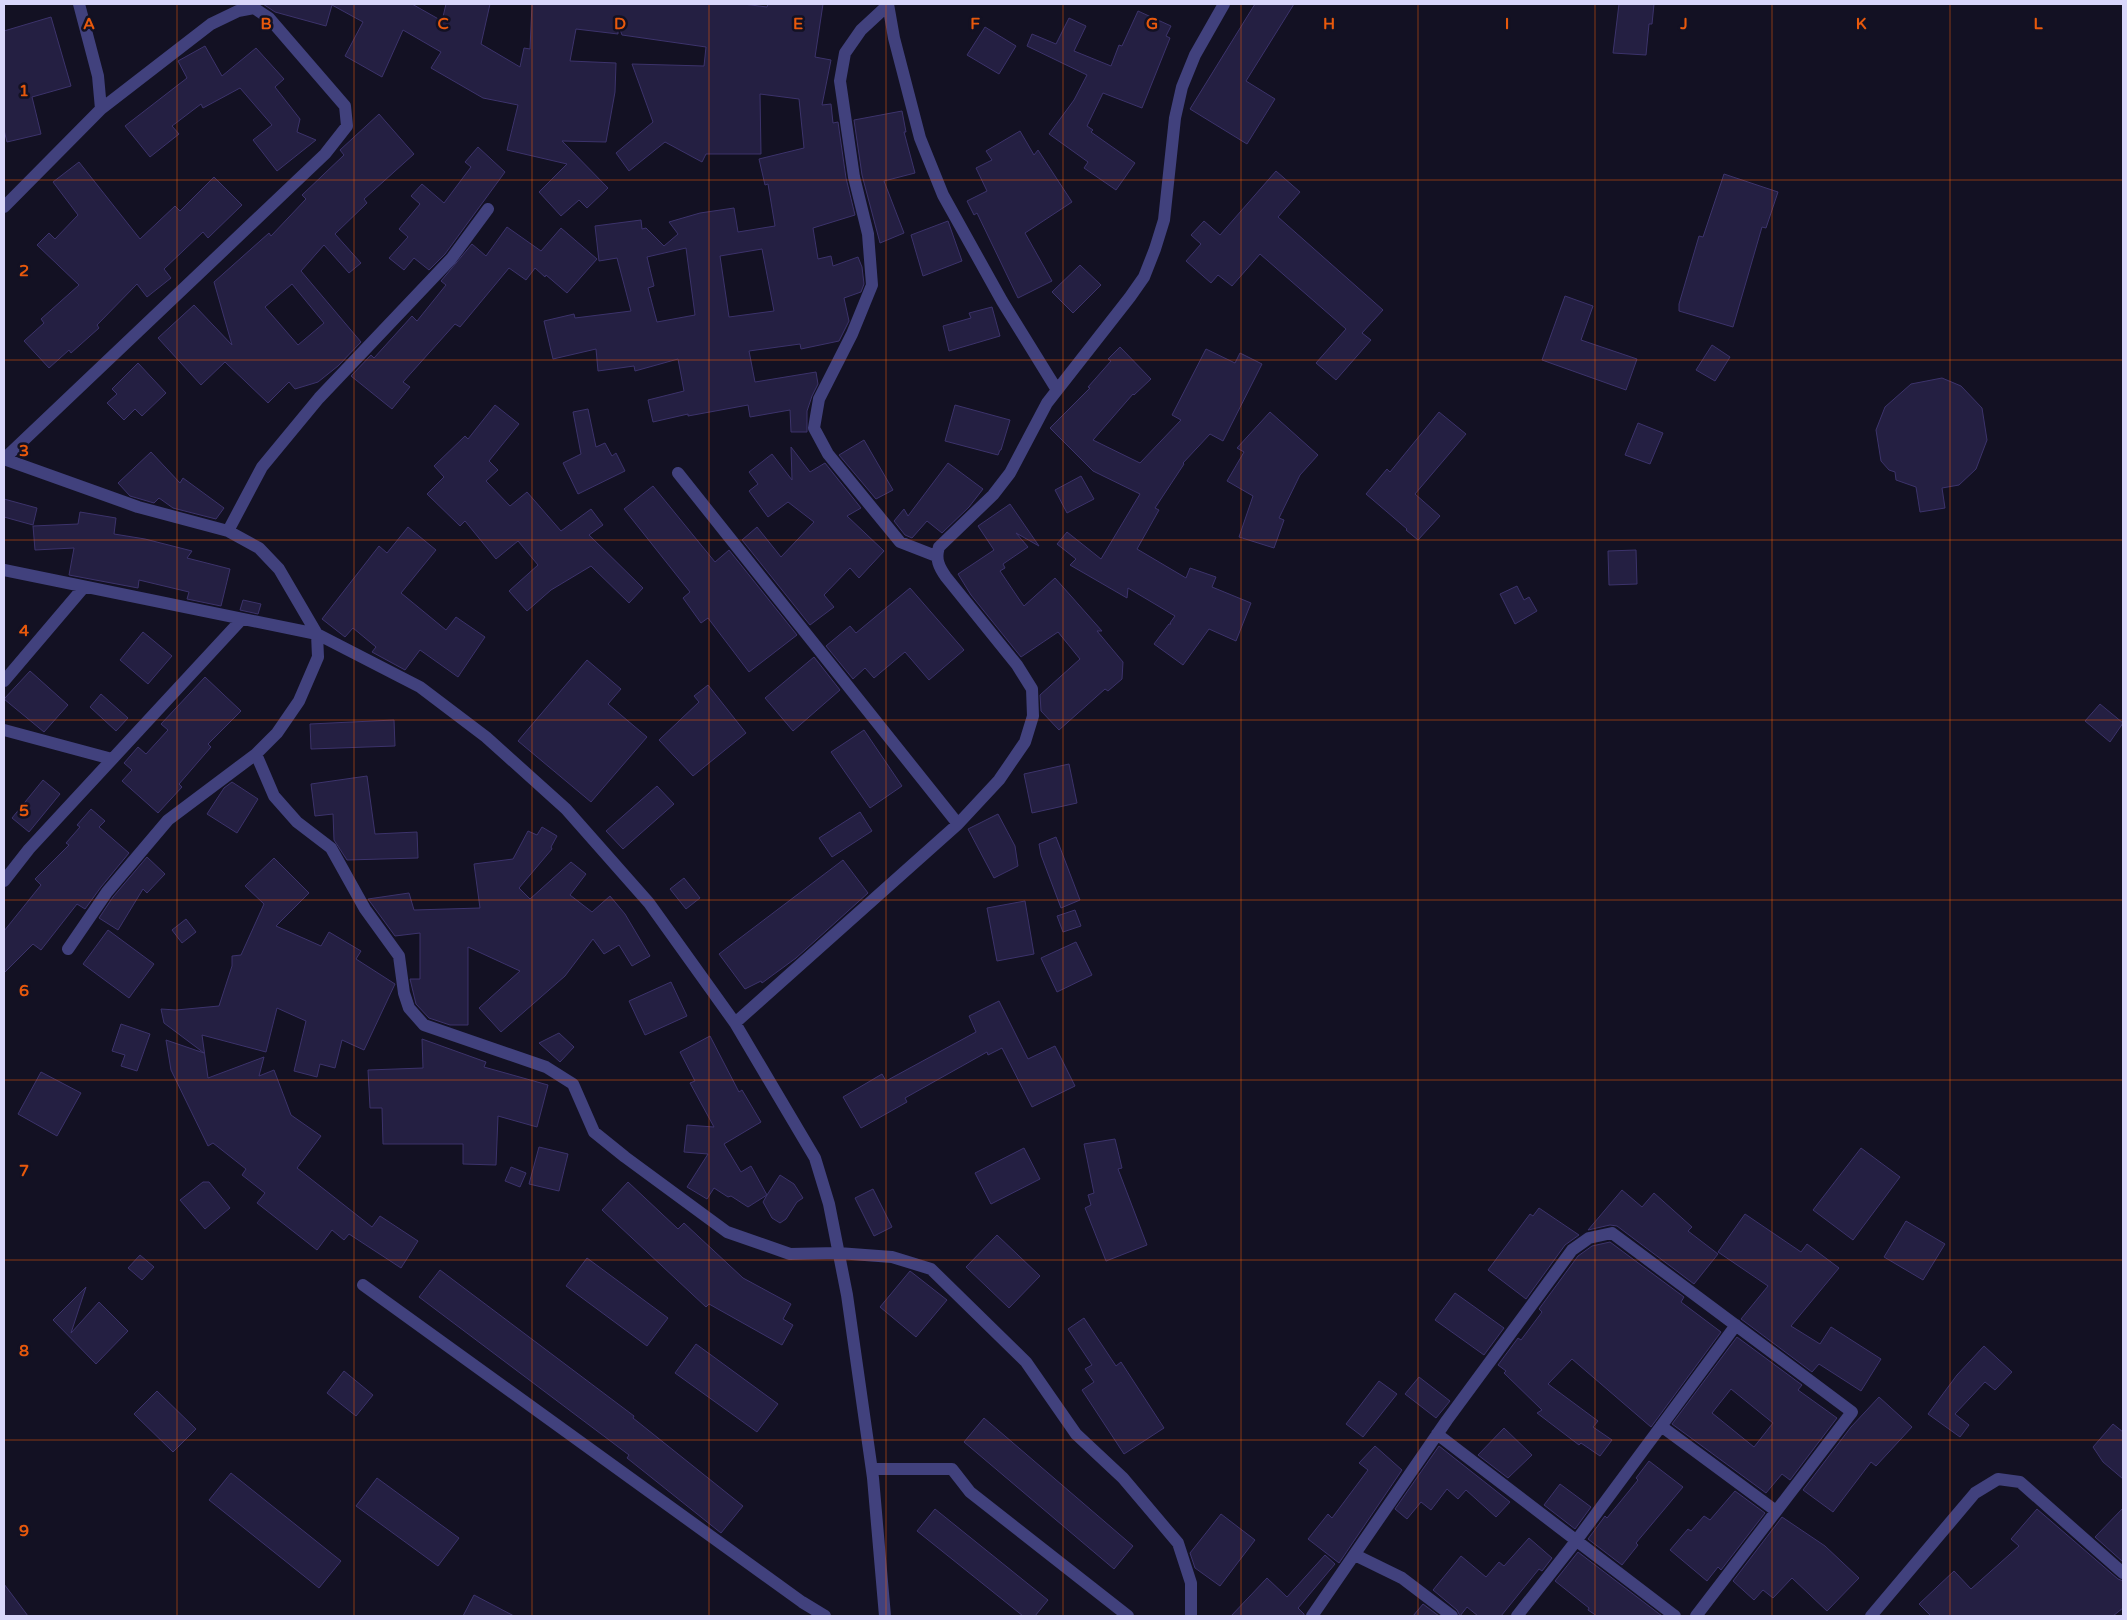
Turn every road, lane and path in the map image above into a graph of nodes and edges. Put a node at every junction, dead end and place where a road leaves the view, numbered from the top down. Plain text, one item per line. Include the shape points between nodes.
1 (79, 4) edge
2 (888, 4) edge
3 (1224, 4) edge
4 (101, 109) junction
5 (4, 206) edge
6 (488, 210) dead end
7 (1057, 390) junction
8 (4, 459) edge
9 (678, 473) dead end
10 (228, 532) junction
11 (936, 556) junction
12 (4, 570) edge
13 (84, 587) junction
14 (242, 619) junction
15 (317, 634) junction
16 (4, 681) edge
17 (4, 730) edge
18 (256, 754) junction
19 (112, 759) junction
20 (958, 824) junction
21 (4, 881) edge
22 (68, 949) dead end
23 (736, 1023) junction
24 (838, 1253) junction
25 (363, 1285) dead end
26 (1736, 1325) junction
27 (1661, 1426) junction
28 (1437, 1434) junction
29 (872, 1469) junction
30 (1776, 1511) junction
31 (1576, 1541) junction
32 (1355, 1555) junction
33 (2123, 1573) edge
34 (825, 1616) edge
35 (886, 1616) edge
36 (1128, 1616) edge
37 (1191, 1616) edge
38 (1312, 1616) edge
39 (1452, 1616) edge
40 (1517, 1616) edge
41 (1675, 1616) edge
42 (1696, 1616) edge
43 (1871, 1616) edge

1 - 4 street via 98,76
2 - 7 street via 920,138 943,196
2 - 11 street via 861,30 845,53 840,81 854,177 868,234 872,285 852,334 819,399 814,428 828,454 900,542
3 - 7 street via 1195,55 1182,87 1175,118 1164,220 1144,277
4 - 5 street
4 - 8 street via 212,24 254,8 269,18 346,106 347,126 325,154
6 - 10 street via 451,258 319,398 262,467
7 - 11 street via 1010,473 993,495 939,548
8 - 10 street via 138,507
9 - 20 street
10 - 15 street via 259,548 279,569
11 - 20 street via 946,577 1017,665 1032,689 1033,716 1024,742 999,780
12 - 13 street
13 - 14 street
13 - 16 street
14 - 15 street
14 - 19 street
15 - 18 street via 318,657 299,701 277,733
15 - 23 street via 420,687 486,737 566,809 649,903
17 - 19 street
18 - 22 street via 168,820 107,892
18 - 24 street via 274,796 297,822 331,848 365,909 399,956 409,1008 424,1025 546,1067 573,1084 594,1132 727,1232 790,1254
19 - 21 street
20 - 23 street
23 - 24 street via 815,1158 829,1204
24 - 29 street
24 - 37 street via 892,1256 931,1269 1026,1362 1076,1434 1123,1478 1178,1543 1191,1582
25 - 34 street
26 - 27 street
26 - 28 street via 1612,1233 1589,1238 1572,1250
26 - 30 street via 1852,1412
27 - 30 street
27 - 31 street
28 - 31 street
28 - 32 street
29 - 35 street
29 - 36 street via 952,1469 970,1492
30 - 42 street
31 - 40 street
31 - 41 street
32 - 38 street
32 - 39 street via 1402,1578
33 - 43 street via 2020,1482 1998,1479 1975,1492

